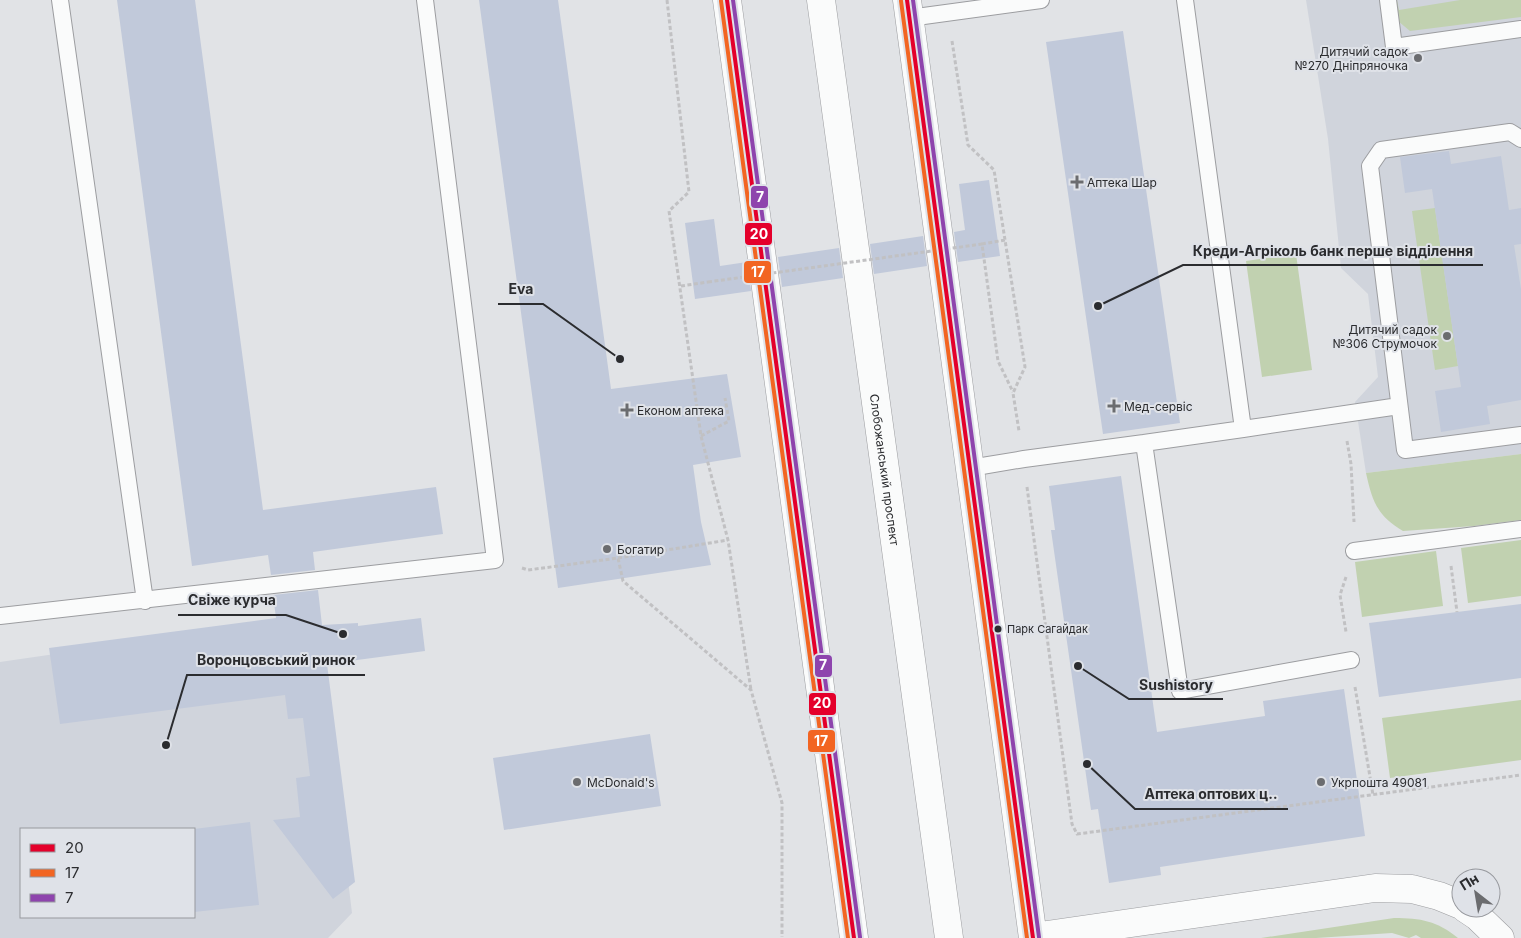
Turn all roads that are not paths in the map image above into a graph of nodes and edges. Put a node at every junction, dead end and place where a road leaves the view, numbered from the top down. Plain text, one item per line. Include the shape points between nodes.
1 (60, 0) edge
2 (425, 0) edge
3 (727, 0) edge
4 (821, 0) edge
5 (1041, 0) edge
6 (1185, 0) edge
7 (1388, 0) edge
8 (908, 9) edge
9 (1521, 29) edge
10 (1521, 138) edge
11 (1399, 406) junction
12 (1243, 429) junction
13 (1521, 435) edge
14 (1144, 443) junction
15 (970, 468) junction
16 (1521, 529) edge
17 (1354, 551) road end
18 (146, 600) junction
19 (0, 616) edge
20 (1351, 660) dead end
21 (1451, 901) edge
22 (1479, 918) edge
23 (1496, 936) edge
24 (1033, 937) edge
25 (854, 938) edge
26 (949, 938) edge

1 - 18 lane
2 - 18 lane via 495,560
3 - 25 main road
4 - 26 main road, Слобожанський проспект
5 - 8 lane via 947,13
6 - 12 lane
7 - 9 lane via 1394,47
8 - 15 main road
10 - 11 lane via 1510,132 1381,150 1370,166
11 - 12 lane
11 - 13 lane via 1405,450
12 - 14 lane
14 - 15 lane
14 - 20 lane via 1180,691
15 - 24 main road
16 - 17 lane
18 - 19 lane
21 - 24 main road via 1412,889 1375,888
22 - 23 main road

